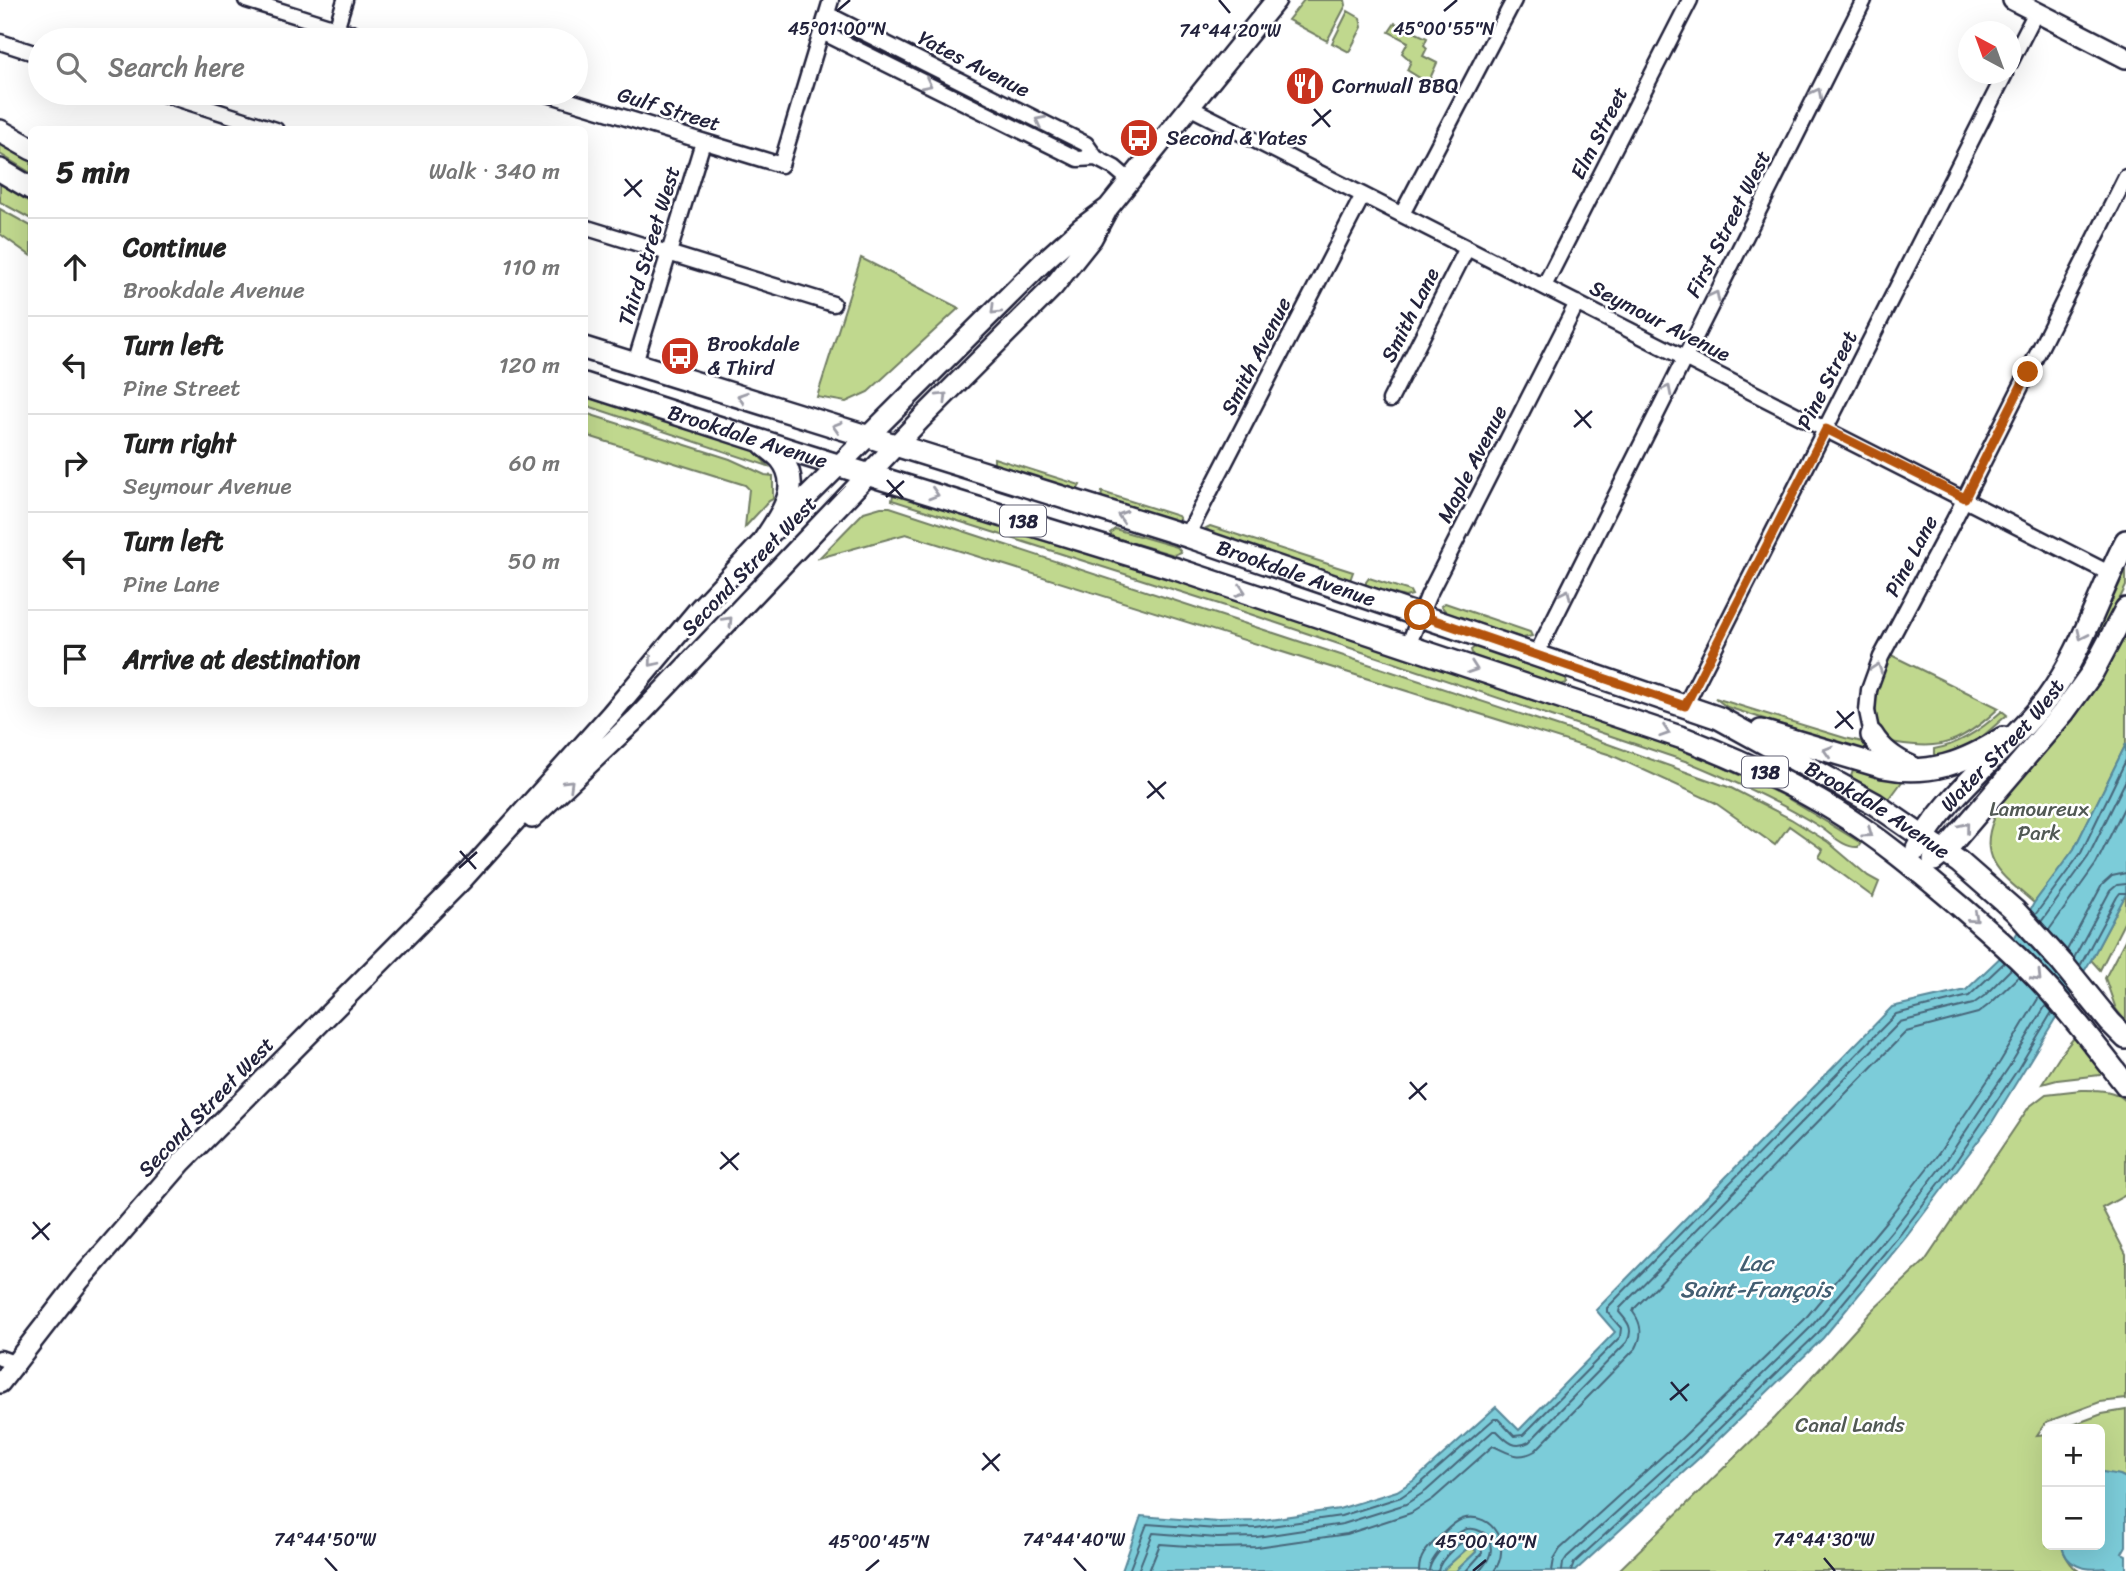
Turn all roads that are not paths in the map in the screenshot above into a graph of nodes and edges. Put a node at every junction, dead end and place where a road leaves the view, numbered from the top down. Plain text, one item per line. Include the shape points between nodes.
1 (246, 0) edge
2 (345, 0) edge
3 (1276, 0) edge
4 (1514, 0) edge
5 (1690, 0) edge
6 (1864, 0) edge
7 (2013, 0) edge
8 (829, 7) edge
9 (2036, 12) junction
10 (333, 28) edge
11 (336, 28) edge
12 (822, 32) junction
13 (0, 42) edge
14 (2021, 42) edge
15 (28, 51) edge
16 (902, 51) junction
17 (2126, 58) edge
18 (894, 68) junction
19 (2000, 84) edge
20 (1000, 101) junction
21 (198, 105) edge
22 (583, 105) edge
23 (1191, 108) junction
24 (993, 117) junction
25 (263, 126) edge
26 (0, 131) edge
27 (703, 142) junction
28 (28, 147) edge
29 (1096, 158) junction
30 (0, 170) edge
31 (2126, 177) edge
32 (1130, 181) junction
33 (28, 186) edge
34 (1363, 195) junction
35 (1108, 208) junction
36 (1402, 214) junction
37 (588, 228) edge
38 (1467, 248) junction
39 (669, 254) junction
40 (1544, 286) junction
41 (1577, 303) junction
42 (833, 304) dead end
43 (588, 349) edge
44 (1684, 357) junction
45 (635, 363) junction
46 (588, 385) edge
47 (1390, 400) dead end
48 (1826, 429) junction
49 (867, 436) junction
50 (757, 438) junction
51 (895, 446) junction
52 (838, 465) junction
53 (869, 474) junction
54 (1965, 498) junction
55 (1187, 536) junction
56 (765, 539) junction
57 (2126, 541) edge
58 (2109, 573) junction
59 (2126, 609) edge
60 (1420, 615) junction
61 (1408, 646) junction
62 (1535, 655) junction
63 (1685, 706) junction
64 (1719, 718) junction
65 (2028, 721) junction
66 (1872, 735) joint
67 (1919, 771) junction
68 (1924, 838) junction
69 (1944, 852) junction
70 (1913, 867) junction
71 (464, 879) junction
72 (2110, 1023) junction
73 (2126, 1038) edge
74 (2126, 1053) edge
75 (2126, 1085) edge
76 (7, 1361) edge
77 (0, 1383) edge

1 - 10 street
2 - 11 street
3 - 23 main road, Second Street West
4 - 36 street
5 - 40 street, Elm Street
44 -> 6 street, First Street West
7 - 9 main road
8 - 12 street
8 - 16 street, Yates Avenue
9 - 14 street
9 - 17 main road
12 - 18 street, Yates Avenue
12 - 27 street, Gulf Street via 780,165
13 - 15 street
16 - 18 street
16 - 20 street, Yates Avenue
18 -> 24 street, Yates Avenue
19 - 48 street, Pine Street
20 - 24 street
29 -> 20 street, Yates Avenue via 1086,144
21 - 25 street
22 - 27 street, Gulf Street
23 - 32 main road, Second Street West
23 - 34 street, Seymour Avenue
24 - 29 street, Yates Avenue via 1078,159
26 - 28 main road
27 - 39 street, Third Street West
29 - 32 street, Yates Avenue
30 - 33 main road
31 - 54 street, Pine Lane
32 - 35 main road, Second Street West
34 - 36 street, Seymour Avenue
34 - 55 street, Smith Avenue
35 -> 49 main road, Second Street West via 1043,262
51 -> 35 main road, Second Street West via 1054,287 1092,238
36 - 38 street, Seymour Avenue
37 - 39 street
38 - 40 street, Seymour Avenue
38 - 47 street, Smith Lane
39 - 42 street
39 - 45 street, Third Street West
40 - 41 street, Seymour Avenue
41 - 44 street, Seymour Avenue
41 - 60 street, Maple Avenue
43 - 45 main road, Brookdale Avenue
44 - 48 street, Seymour Avenue
62 -> 44 street, First Street West
49 -> 45 main road, Brookdale Avenue
46 - 50 main road, Brookdale Avenue
48 - 54 street, Seymour Avenue
48 - 63 street, Pine Street
49 - 51 main road, Brookdale Avenue
49 - 52 main road, Second Street West
50 - 52 main road, Brookdale Avenue
50 - 56 main road via 780,458 791,481 783,513
51 - 53 main road, Second Street West
55 -> 51 main road, Brookdale Avenue / 138
52 - 53 main road, Brookdale Avenue
52 - 56 main road, Second Street West
53 -> 61 main road, Brookdale Avenue / 138
71 -> 53 main road, Second Street West via 635,720
54 - 58 street, Seymour Avenue
66 -> 54 street, Pine Lane via 1869,690 1881,657
55 - 60 main road, Brookdale Avenue / 138
56 -> 71 main road, Second Street West
57 - 58 main road, Water Street West
58 -> 65 main road, Water Street West via 2066,667
69 -> 59 main road, Water Street West via 2063,713 2092,673
60 - 61 street, Maple Avenue
60 - 62 main road, Brookdale Avenue / 138
61 -> 70 main road, Brookdale Avenue / 138 via 1686,739 1747,764 1836,811
62 - 63 main road, Brookdale Avenue / 138
63 - 64 main road, Brookdale Avenue / 138
67 -> 64 main road via 1882,767
64 - 68 main road, Brookdale Avenue / 138 via 1875,804
65 - 67 main road via 1981,752
65 - 68 main road, Water Street West via 1952,801
66 - 67 main road via 1889,755
68 - 69 main road, Brookdale Avenue / 138
68 - 70 main road, Water Street West
69 - 70 main road, Water Street West
69 - 72 main road, Brookdale Avenue / 138 via 2015,911
70 -> 75 main road, Brookdale Avenue / 138 via 2048,988
71 - 76 main road, Second Street West via 182,1162
72 - 73 main road, Brookdale Avenue
72 - 74 street
76 - 77 main road, Second Street West

